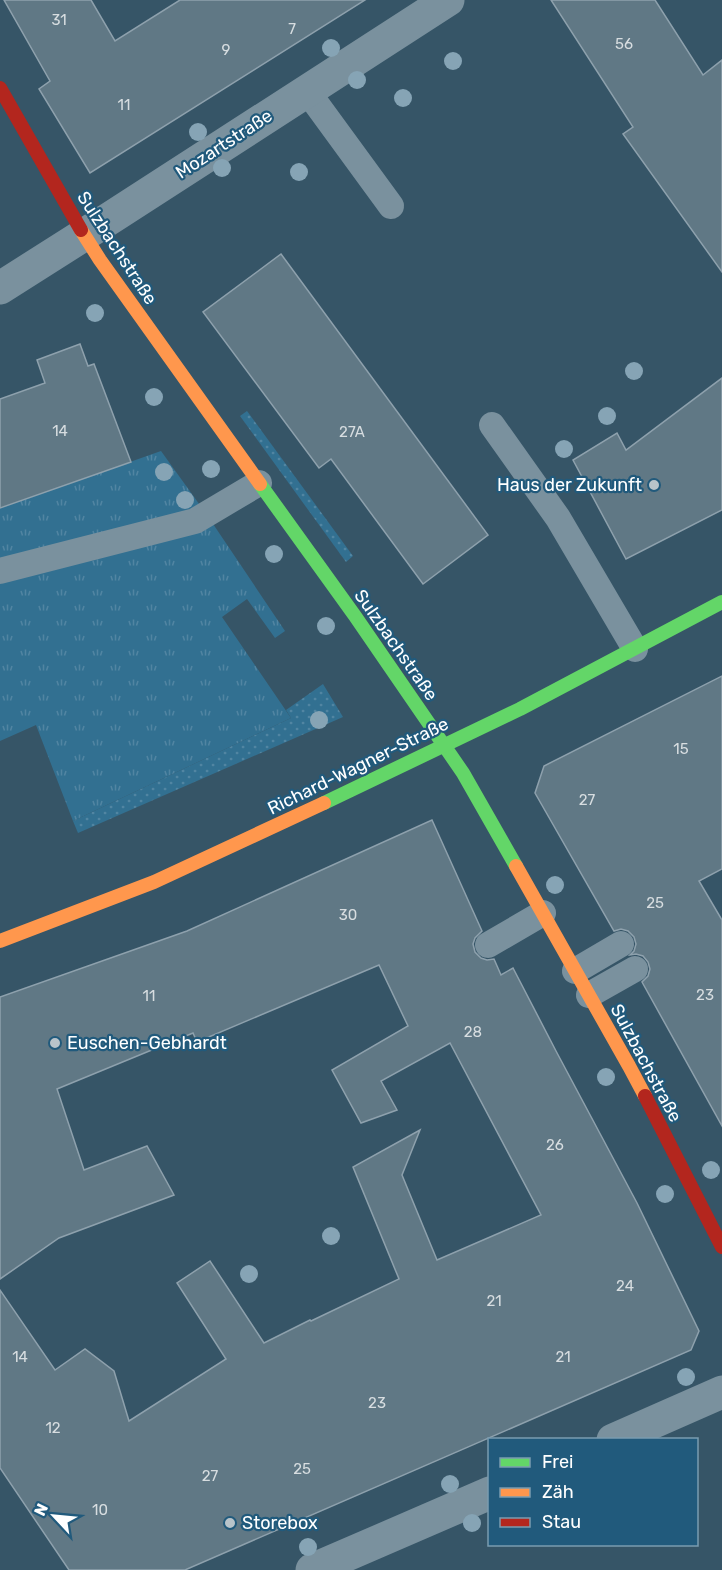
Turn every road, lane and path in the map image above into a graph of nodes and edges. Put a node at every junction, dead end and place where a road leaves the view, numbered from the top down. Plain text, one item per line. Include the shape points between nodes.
1 (448, 0) edge
2 (0, 88) edge
3 (307, 91) junction
4 (390, 206) dead end
5 (84, 235) junction
6 (0, 288) edge
7 (492, 425) dead end
8 (259, 483) junction
9 (0, 572) edge
10 (722, 602) edge
11 (635, 649) junction
12 (444, 746) junction
13 (543, 914) junction
14 (0, 941) edge
15 (621, 944) dead end
16 (488, 945) dead end
17 (635, 969) dead end
18 (575, 971) junction
19 (589, 995) junction
20 (722, 1247) edge
21 (722, 1392) edge
22 (618, 1438) edge
23 (488, 1493) edge
24 (312, 1570) edge

1 - 3 street, Mozartstraße
2 - 5 street, Sulzbachstraße
3 - 4 lane
3 - 5 street, Mozartstraße
5 - 6 street, Mozartstraße
5 - 8 street, Sulzbachstraße
7 - 11 lane via 558,518
8 - 9 lane via 195,521
8 - 12 street, Sulzbachstraße
10 - 11 street, Richard-Wagner-Straße
11 - 12 street, Richard-Wagner-Straße
12 - 13 street, Sulzbachstraße
12 - 14 street, Richard-Wagner-Straße via 154,882
13 - 16 lane
13 - 18 street, Sulzbachstraße
15 - 18 lane
17 - 19 lane
18 - 19 street, Sulzbachstraße
19 - 20 street, Sulzbachstraße
21 - 22 street
23 - 24 street

